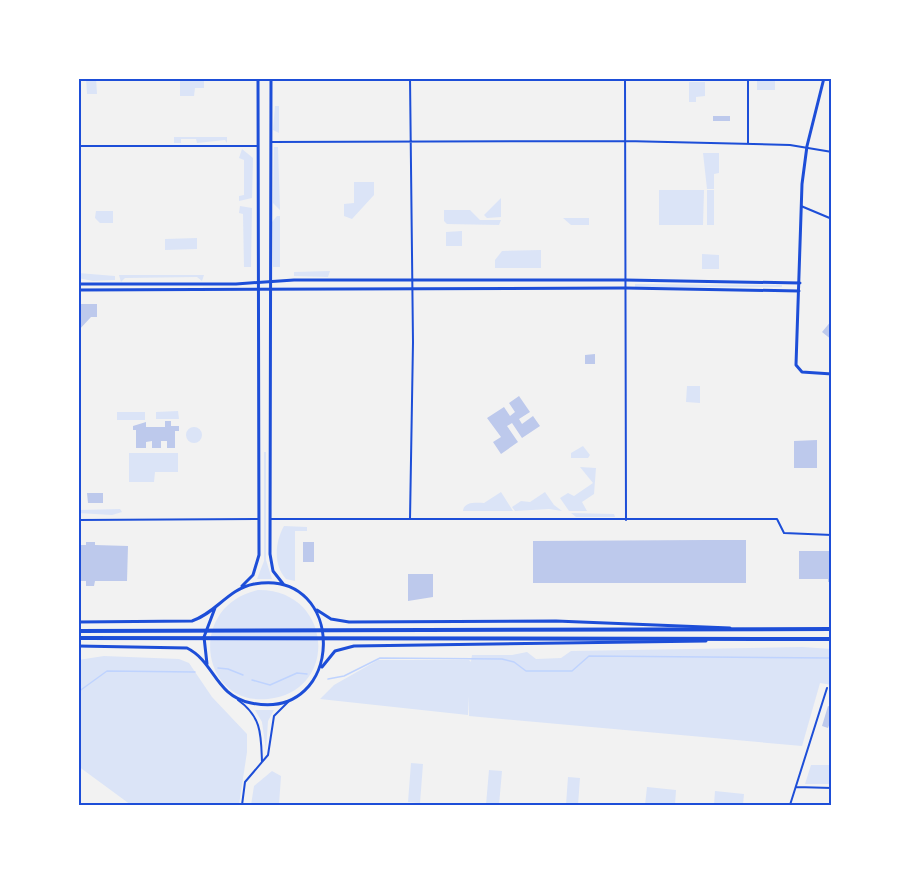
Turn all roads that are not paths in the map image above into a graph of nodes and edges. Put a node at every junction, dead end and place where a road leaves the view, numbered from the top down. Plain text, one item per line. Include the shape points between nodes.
1 (258, 78) edge
2 (271, 78) edge
3 (410, 78) edge
4 (625, 78) edge
5 (748, 78) edge
6 (824, 78) edge
7 (625, 141) junction
8 (271, 142) junction
9 (410, 142) junction
10 (748, 144) junction
11 (78, 146) edge
12 (258, 146) junction
13 (807, 146) junction
14 (832, 152) edge
15 (801, 206) junction
16 (832, 219) edge
17 (411, 280) junction
18 (625, 280) junction
19 (270, 281) junction
20 (259, 282) junction
21 (800, 283) junction
22 (78, 284) edge
23 (270, 288) junction
24 (625, 288) junction
25 (259, 289) junction
26 (78, 290) edge
27 (411, 290) junction
28 (800, 291) junction
29 (832, 374) edge
30 (260, 519) junction
31 (270, 519) junction
32 (78, 520) edge
33 (410, 520) junction
34 (626, 520) junction
35 (832, 535) edge
36 (291, 589) junction
37 (237, 590) junction
38 (220, 602) junction
39 (309, 603) junction
40 (78, 622) edge
41 (744, 629) junction
42 (832, 629) edge
43 (78, 630) edge
44 (78, 638) edge
45 (745, 638) junction
46 (832, 639) edge
47 (78, 646) edge
48 (211, 673) junction
49 (316, 676) junction
50 (827, 688) dead end
51 (233, 696) junction
52 (296, 696) junction
53 (262, 762) junction
54 (796, 787) junction
55 (832, 788) edge
56 (242, 805) edge
57 (790, 805) edge

1 - 12 main road
2 - 8 main road
3 - 9 street
4 - 7 street
5 - 10 street
6 - 13 main road
7 - 9 street
7 - 10 street
7 - 18 street
8 - 9 street
8 - 19 main road
9 - 17 street
10 - 13 street
11 - 12 street
12 - 20 main road
13 - 14 street
13 - 15 main road
15 - 16 street
15 - 21 main road
17 - 18 main road
17 - 19 main road
17 - 27 street
18 - 21 main road
18 - 24 street
19 - 20 main road
19 - 23 main road
20 - 22 main road
20 - 25 main road
21 - 28 main road
23 - 25 main road
23 - 27 main road
23 - 31 main road
24 - 27 main road
24 - 28 main road
24 - 34 street
25 - 26 main road
25 - 30 main road
27 - 33 street
28 - 29 main road via 798,370
30 - 32 street
30 - 37 main road via 257,566
31 - 33 street
31 - 36 main road via 272,566 278,579
33 - 34 street
34 - 35 street via 777,519 784,533
36 - 37 main road via 264,583
36 - 39 main road
37 - 38 main road
38 - 40 main road via 202,617 186,622
38 - 48 main road via 208,620 204,637 204,654
39 - 41 main road via 326,617 344,622 540,621 695,624
39 - 49 main road via 325,638 324,656
41 - 42 highway
41 - 43 highway
44 - 45 highway
45 - 46 highway
45 - 49 main road via 556,645 354,646 335,651
47 - 48 main road via 181,647 199,656
48 - 51 main road
49 - 52 main road
50 - 54 street
51 - 52 main road via 268,705
51 - 53 street via 257,718
52 - 53 street via 274,716 268,755
53 - 56 street via 245,782
54 - 55 street
54 - 57 street

